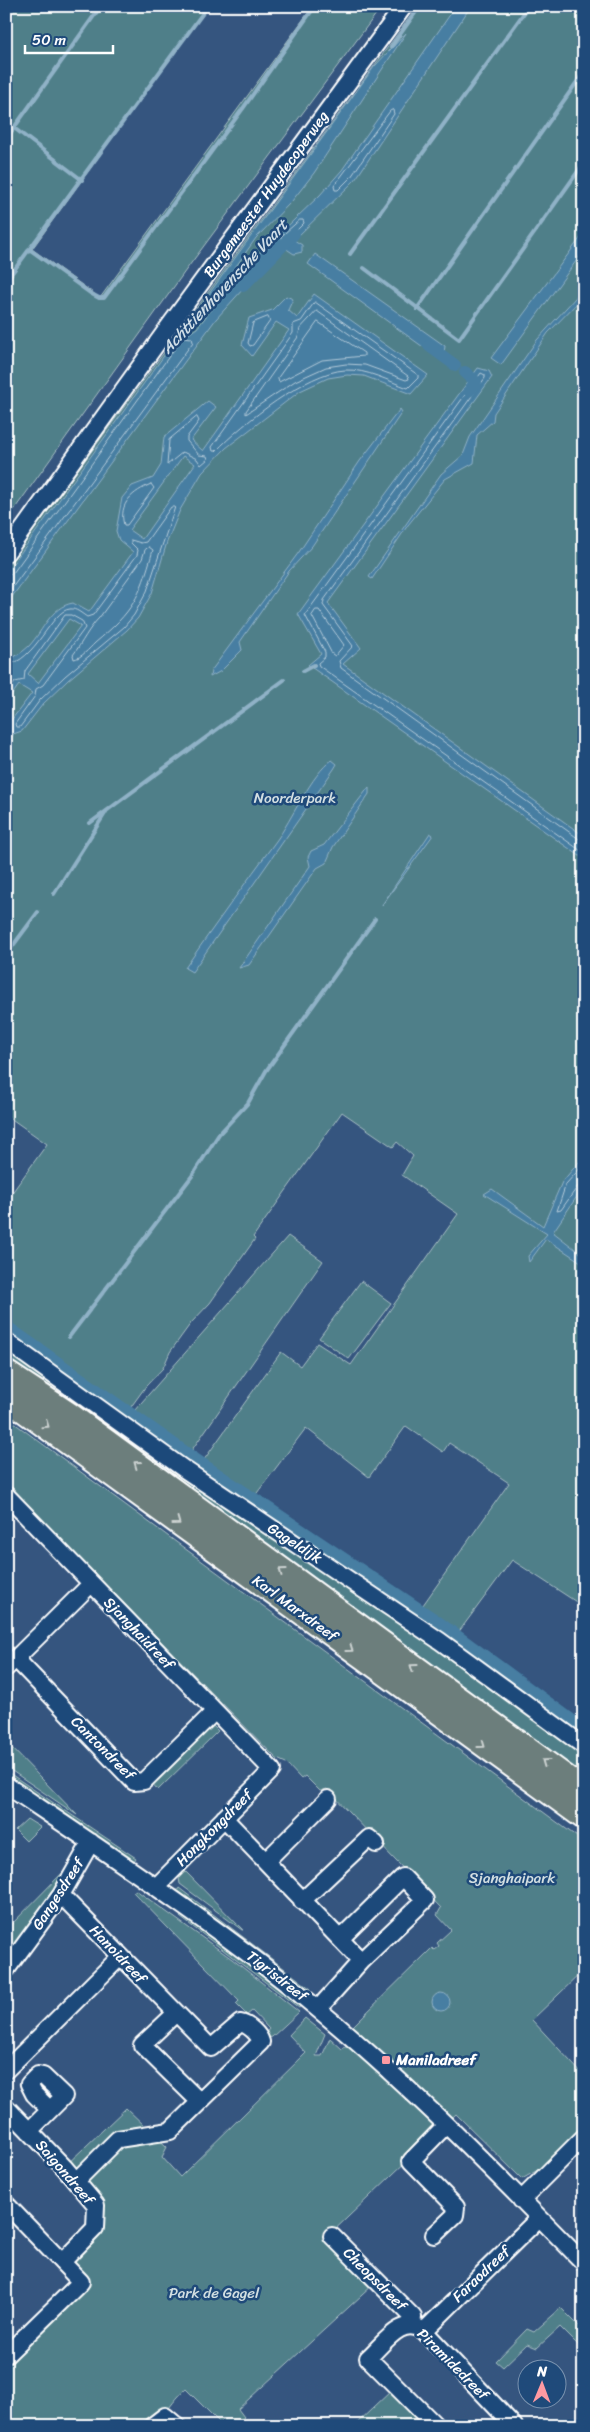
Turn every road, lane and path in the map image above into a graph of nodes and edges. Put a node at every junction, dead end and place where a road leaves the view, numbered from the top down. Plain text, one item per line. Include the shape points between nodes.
1 (404, 6) edge
2 (6, 553) edge
3 (6, 1341) edge
4 (6, 1373) edge
5 (6, 1397) edge
6 (6, 1495) edge
7 (92, 1584) junction
8 (11, 1664) edge
9 (215, 1711) junction
10 (584, 1746) edge
11 (272, 1770) joint
12 (6, 1785) edge
13 (584, 1791) edge
14 (328, 1799) dead end
15 (584, 1817) edge
16 (224, 1818) junction
17 (91, 1842) junction
18 (376, 1844) dead end
19 (266, 1861) junction
20 (157, 1886) junction
21 (61, 1895) junction
22 (302, 1901) junction
23 (340, 1939) junction
24 (120, 1957) junction
25 (361, 1961) junction
26 (6, 1970) edge
27 (318, 2009) junction
28 (176, 2013) junction
29 (6, 2070) edge
30 (198, 2102) junction
31 (6, 2108) edge
32 (50, 2110) dead end
33 (446, 2125) junction
34 (29, 2131) junction
35 (584, 2137) edge
36 (76, 2180) junction
37 (521, 2200) junction
38 (6, 2204) edge
39 (539, 2218) junction
40 (434, 2235) dead end
41 (332, 2236) dead end
42 (62, 2262) junction
43 (584, 2263) edge
44 (418, 2328) junction
45 (6, 2355) edge
46 (436, 2426) edge
47 (514, 2426) edge

1 - 2 street, Burgemeester Huydecoperweg
3 - 10 street, Gageldijk via 184,1469 440,1641
13 -> 4 highway, Karl Marxdreef via 68,1414
5 -> 15 highway, Karl Marxdreef
6 - 7 street, Sjanghaidreef
7 - 8 street
7 - 9 street, Sjanghaidreef
8 - 9 street, Cantondreef via 134,1782 144,1781
9 - 11 street, Sjanghaidreef
11 - 16 street, Hongkongdreef
12 - 17 street, Tigrisdreef
14 - 19 street
16 - 19 street
16 - 20 street, Hongkongdreef
17 - 20 street, Tigrisdreef
17 - 21 street, Gangesdreef
18 - 22 street via 369,1838
19 - 22 street
20 - 27 street, Tigrisdreef
21 - 24 street, Hanoidreef
21 - 26 street, Gangesdreef
22 - 23 street
23 - 25 street
23 - 25 street via 403,1877 425,1900
24 - 28 street, Hanoidreef
24 - 29 street
25 - 27 street
27 - 33 street, Tigrisdreef
28 - 30 street via 142,2045
28 - 30 street, Hanoidreef via 211,2048 240,2023 245,2024 261,2042
30 - 36 street, Hanoidreef via 170,2131 118,2140
31 - 34 street, Saigondreef
32 - 34 street, Saigondreef
33 - 37 street, Tigrisdreef
33 - 40 street via 410,2160 456,2207 456,2214
34 - 36 street, Saigondreef
35 - 37 street
36 - 42 street, Saigondreef via 96,2205 95,2228
37 - 39 street, Tigrisdreef
38 - 42 street
39 - 43 street, Tigrisdreef
39 - 44 street, Faraodreef
41 - 44 street, Cheopsdreef via 413,2317
42 - 45 street via 82,2282
44 - 46 street, Faraodreef via 402,2326 368,2358
44 - 47 street, Piramidedreef

